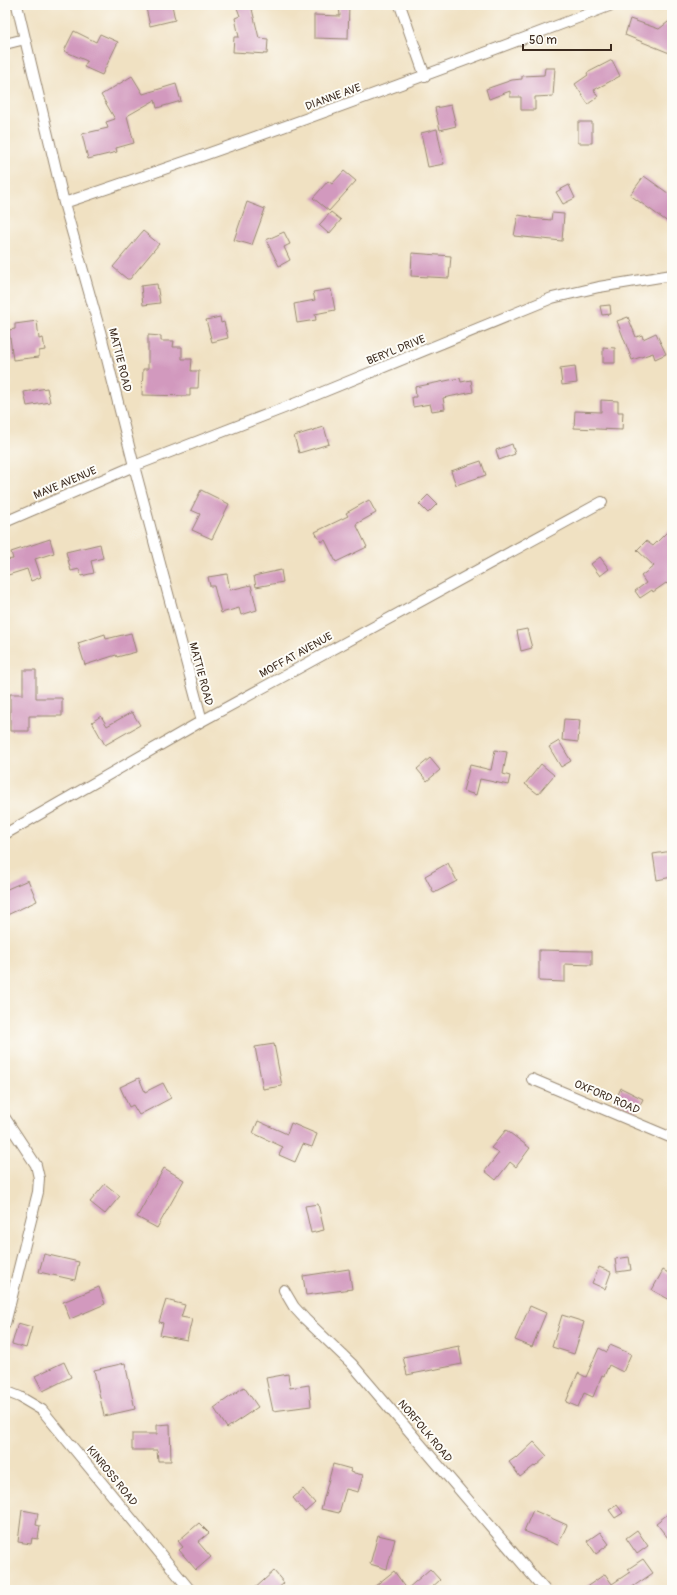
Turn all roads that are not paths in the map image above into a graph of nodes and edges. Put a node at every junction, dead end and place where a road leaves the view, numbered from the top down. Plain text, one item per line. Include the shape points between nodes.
1 (17, 5) edge
2 (400, 5) edge
3 (609, 6) dead end
4 (25, 39) junction
5 (5, 44) edge
6 (425, 76) junction
7 (64, 203) junction
8 (672, 275) edge
9 (134, 466) junction
10 (602, 502) dead end
11 (5, 522) edge
12 (202, 721) junction
13 (5, 834) edge
14 (532, 1079) dead end
15 (5, 1118) edge
16 (672, 1138) edge
17 (284, 1290) dead end
18 (5, 1324) edge
19 (5, 1391) edge
20 (190, 1590) edge
21 (545, 1590) edge

1 - 4 street, MATTIE ROAD
2 - 6 street
3 - 6 street, DIANNE AVE
4 - 5 street
4 - 7 street, MATTIE ROAD
6 - 7 street, DIANNE AVE via 191,161
7 - 9 street, MATTIE ROAD
8 - 9 street, BERYL DRIVE via 599,286 552,298 292,405
9 - 11 street, MAVE AVENUE
9 - 12 street, MATTIE ROAD
10 - 12 street, MOFFAT AVENUE
12 - 13 street, MOFFAT AVENUE
14 - 16 street, OXFORD ROAD
15 - 18 street via 36,1165 39,1178 38,1192
17 - 21 street, NORFOLK ROAD via 294,1307 351,1363
19 - 20 street, KINROSS ROAD via 42,1410

